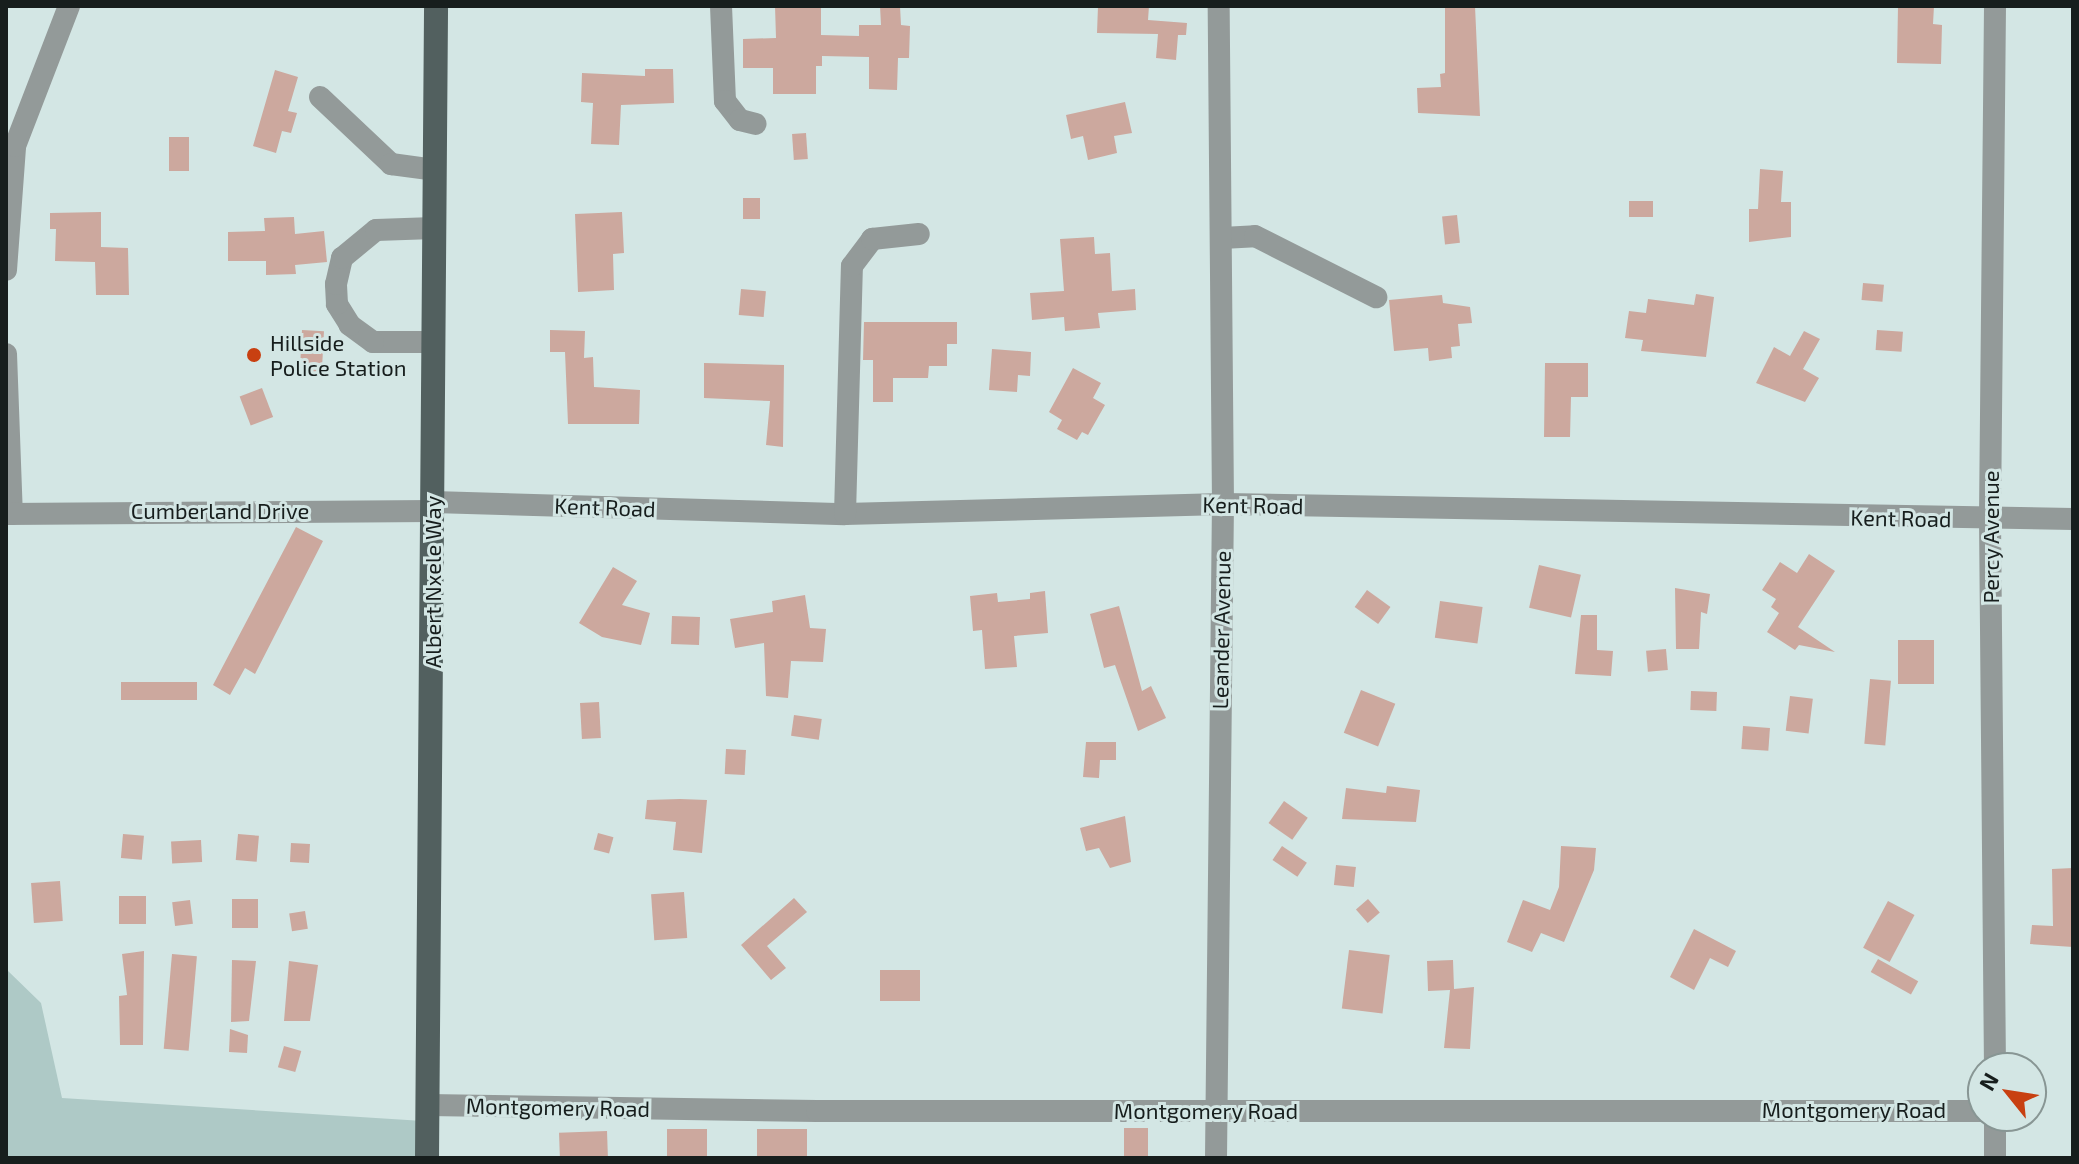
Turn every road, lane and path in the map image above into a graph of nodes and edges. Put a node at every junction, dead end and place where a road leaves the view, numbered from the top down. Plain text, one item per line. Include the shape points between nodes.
1 (69, 6) edge
2 (436, 6) edge
3 (721, 6) edge
4 (1219, 6) edge
5 (1995, 6) edge
6 (320, 97) dead end
7 (756, 124) dead end
8 (435, 170) junction
9 (434, 228) junction
10 (919, 234) dead end
11 (1222, 238) junction
12 (6, 270) edge
13 (1376, 297) dead end
14 (434, 342) junction
15 (6, 354) edge
16 (1223, 504) junction
17 (433, 507) junction
18 (9, 514) edge
19 (845, 514) junction
20 (1990, 519) junction
21 (2073, 519) edge
22 (1995, 1052) edge
23 (428, 1105) junction
24 (1216, 1111) junction
25 (1967, 1111) edge
26 (1995, 1132) edge
27 (427, 1158) edge
28 (1216, 1158) edge
29 (1995, 1158) edge

1 - 12 street via 15,146
2 - 8 main road, Albert Nxele Way
3 - 7 street via 725,101 740,120
4 - 11 street, Leander Avenue
5 - 20 street, Percy Avenue
6 - 8 street via 391,164
8 - 9 main road, Albert Nxele Way
9 - 14 main road, Albert Nxele Way
9 - 14 street via 376,230 342,258 336,284 337,304 350,325 373,342
10 - 19 street via 872,239 852,266
11 - 13 street via 1255,236
11 - 16 street, Leander Avenue
14 - 17 main road, Albert Nxele Way
15 - 18 street
16 - 19 street, Kent Road
16 - 20 street, Kent Road
16 - 24 street, Leander Avenue
17 - 18 street, Cumberland Drive
17 - 19 street, Kent Road
17 - 23 main road, Albert Nxele Way
20 - 21 street, Kent Road
20 - 22 street, Percy Avenue
23 - 24 street, Montgomery Road
23 - 27 main road, Albert Nxele Way
24 - 25 street, Montgomery Road
24 - 28 street, Leander Avenue
26 - 29 street

